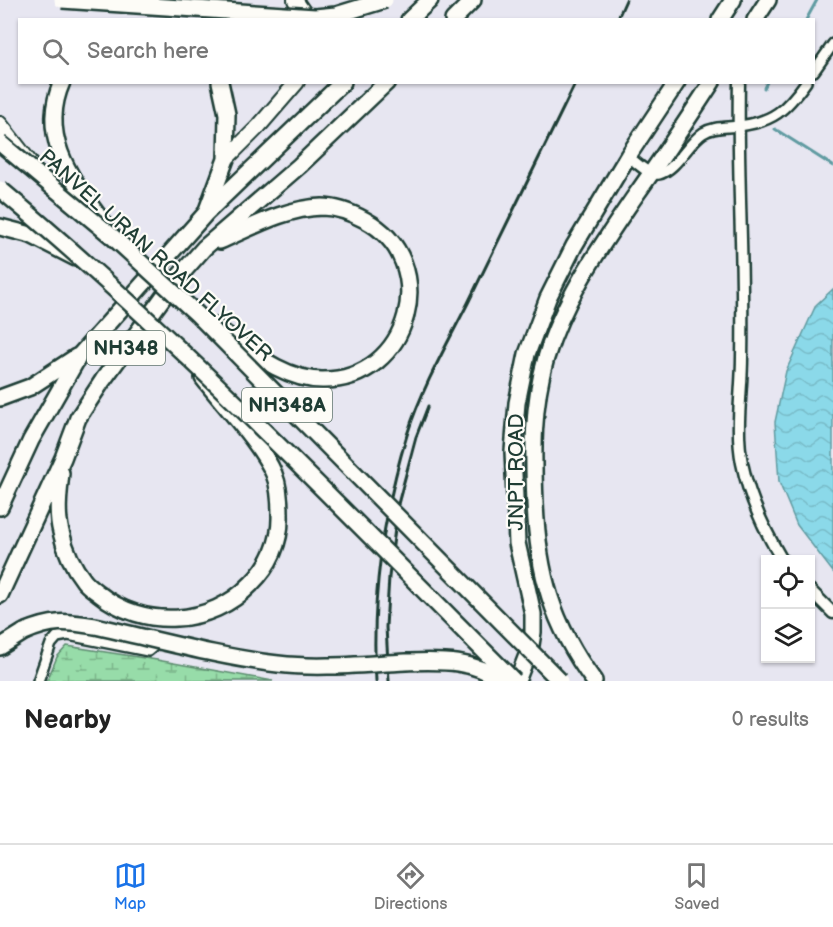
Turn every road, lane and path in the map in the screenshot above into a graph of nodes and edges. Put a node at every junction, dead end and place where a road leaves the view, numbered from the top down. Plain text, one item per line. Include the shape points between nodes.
1 (62, 0) edge
2 (295, 0) edge
3 (352, 0) edge
4 (385, 0) edge
5 (430, 0) edge
6 (473, 0) edge
7 (733, 0) edge
8 (768, 0) edge
9 (308, 18) edge
10 (341, 18) edge
11 (411, 18) edge
12 (455, 18) edge
13 (721, 18) edge
14 (756, 18) edge
15 (833, 44) edge
16 (815, 68) edge
17 (61, 84) edge
18 (220, 84) edge
19 (295, 84) edge
20 (341, 84) edge
21 (385, 84) edge
22 (676, 84) edge
23 (711, 84) edge
24 (739, 84) edge
25 (804, 84) edge
26 (0, 124) edge
27 (738, 126) junction
28 (0, 142) edge
29 (628, 156) junction
30 (226, 159) junction
31 (651, 173) junction
32 (42, 177) junction
33 (0, 191) edge
34 (206, 213) junction
35 (0, 227) edge
36 (114, 238) junction
37 (204, 248) junction
38 (90, 265) junction
39 (197, 314) junction
40 (173, 341) junction
41 (79, 356) junction
42 (0, 398) edge
43 (63, 458) junction
44 (0, 507) edge
45 (779, 555) edge
46 (0, 595) edge
47 (815, 595) edge
48 (553, 609) junction
49 (833, 613) edge
50 (533, 614) junction
51 (161, 640) junction
52 (0, 647) edge
53 (38, 681) edge
54 (502, 681) edge
55 (515, 681) edge
56 (560, 681) edge
57 (594, 681) edge

1 - 4 highway, bridge via 315,17 357,10
2 - 9 main road
3 - 10 main road
5 - 11 highway
6 - 12 highway
7 - 13 highway
8 - 14 highway
15 - 16 street
17 - 36 highway, bridge via 56,95 54,128 61,159
18 - 30 highway via 227,114
19 - 30 main road
20 - 34 highway, NH348
21 - 37 highway, NH348 via 299,166
22 - 29 highway, JNPT ROAD
23 - 31 highway, JNPT ROAD
24 - 27 street
25 - 27 street via 780,113 763,122
26 - 32 main road, bridge
27 - 31 street via 717,127 702,134 667,170
27 - 45 street via 741,460 763,528
28 - 32 highway, PANVEL URAN ROAD FLYOVER / NH348A, bridge
29 - 31 street
29 - 50 highway, JNPT ROAD via 548,298 527,354 516,403 513,451 517,543
30 - 34 highway
31 - 48 highway, JNPT ROAD via 568,303 546,358 536,406 533,454 537,541
32 - 36 highway, PANVEL URAN ROAD FLYOVER / NH348A, bridge
33 - 38 highway, NH348A, bridge
34 - 41 highway, NH348
35 - 38 highway, bridge via 31,235
36 - 39 highway, PANVEL URAN ROAD FLYOVER / NH348A, bridge
37 - 39 highway, bridge via 300,210 324,207 350,212 376,226 392,243 404,264 409,292 404,323 392,348 369,368 346,377 321,380 294,375 267,362
37 - 43 highway, NH348 via 103,380 78,418
38 - 40 highway, NH348A, bridge
39 - 56 highway, PANVEL URAN ROAD FLYOVER / NH348A, bridge
40 - 43 highway, bridge via 274,474 280,500 280,527 274,552 261,574 225,605 179,619 154,619 107,600 85,583 69,557 60,531 58,501
40 - 55 highway, NH348A, bridge
41 - 42 highway via 30,387
41 - 44 highway, NH348 via 31,440
43 - 46 highway, NH348
47 - 49 street
48 - 50 highway
48 - 57 highway, JNPT ROAD
50 - 55 highway, JNPT ROAD via 531,645
51 - 52 highway, bridge via 70,622 46,623
51 - 53 street via 148,651 68,635 57,637
51 - 54 highway, bridge via 280,664 461,663 478,667

